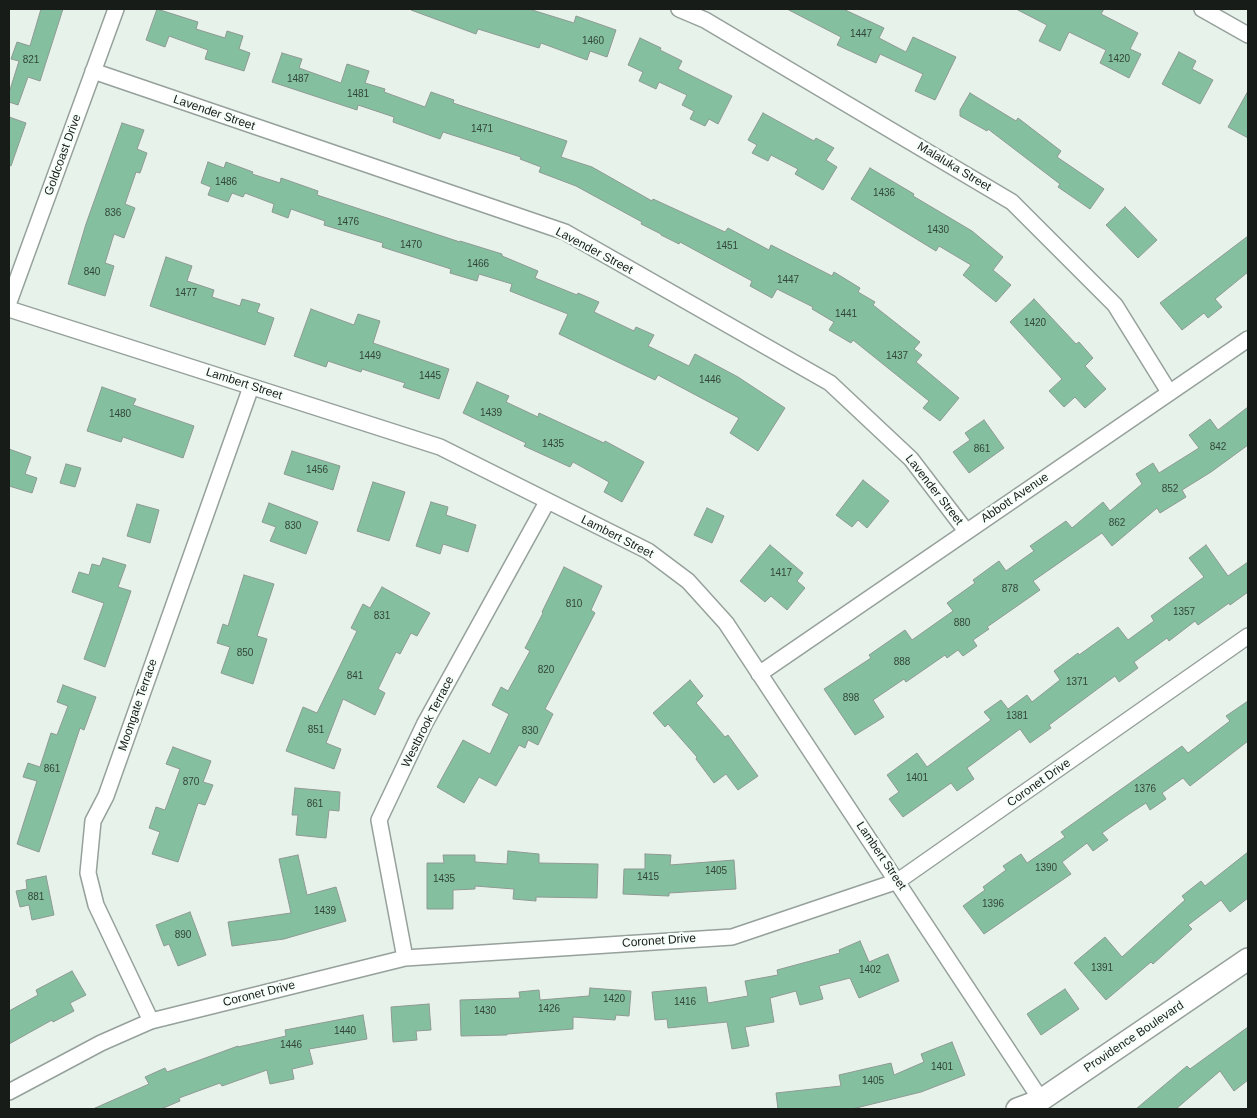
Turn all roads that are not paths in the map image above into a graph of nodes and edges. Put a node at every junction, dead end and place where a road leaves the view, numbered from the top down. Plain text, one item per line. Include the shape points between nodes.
1 (116, 9) edge
2 (679, 9) edge
3 (1202, 9) edge
4 (1248, 35) edge
5 (94, 72) junction
6 (9, 302) edge
7 (9, 309) edge
8 (1248, 339) edge
9 (250, 386) junction
10 (1169, 392) junction
11 (547, 502) junction
12 (966, 531) junction
13 (1248, 636) edge
14 (759, 674) junction
15 (898, 881) junction
16 (405, 958) junction
17 (1248, 959) edge
18 (151, 1021) junction
19 (9, 1092) edge
20 (1041, 1100) junction
21 (1017, 1109) edge

1 - 5 street, Goldcoast Drive
2 - 10 street, Malaluka Street via 705,20 1012,202 1115,305
3 - 4 street
5 - 6 street, Goldcoast Drive
5 - 12 street, Lavender Street via 564,232 830,383 911,459
7 - 9 street, Lambert Street
8 - 10 street, Abbott Avenue
9 - 11 street, Lambert Street via 440,447
9 - 18 street, Moongate Terrace via 106,796 93,821 88,873 96,905
10 - 12 street, Abbott Avenue
11 - 14 street, Lambert Street via 648,551 688,581 726,624
11 - 16 street, Westbrook Terrace via 425,723 380,820
12 - 14 street, Abbott Avenue
13 - 15 street, Coronet Drive
14 - 15 street, Lambert Street
15 - 16 street, Coronet Drive via 732,937
15 - 20 street, Lambert Street
16 - 18 street, Coronet Drive
17 - 20 main road, Providence Boulevard
18 - 19 street, Coronet Drive via 101,1043
20 - 21 main road, Providence Boulevard

